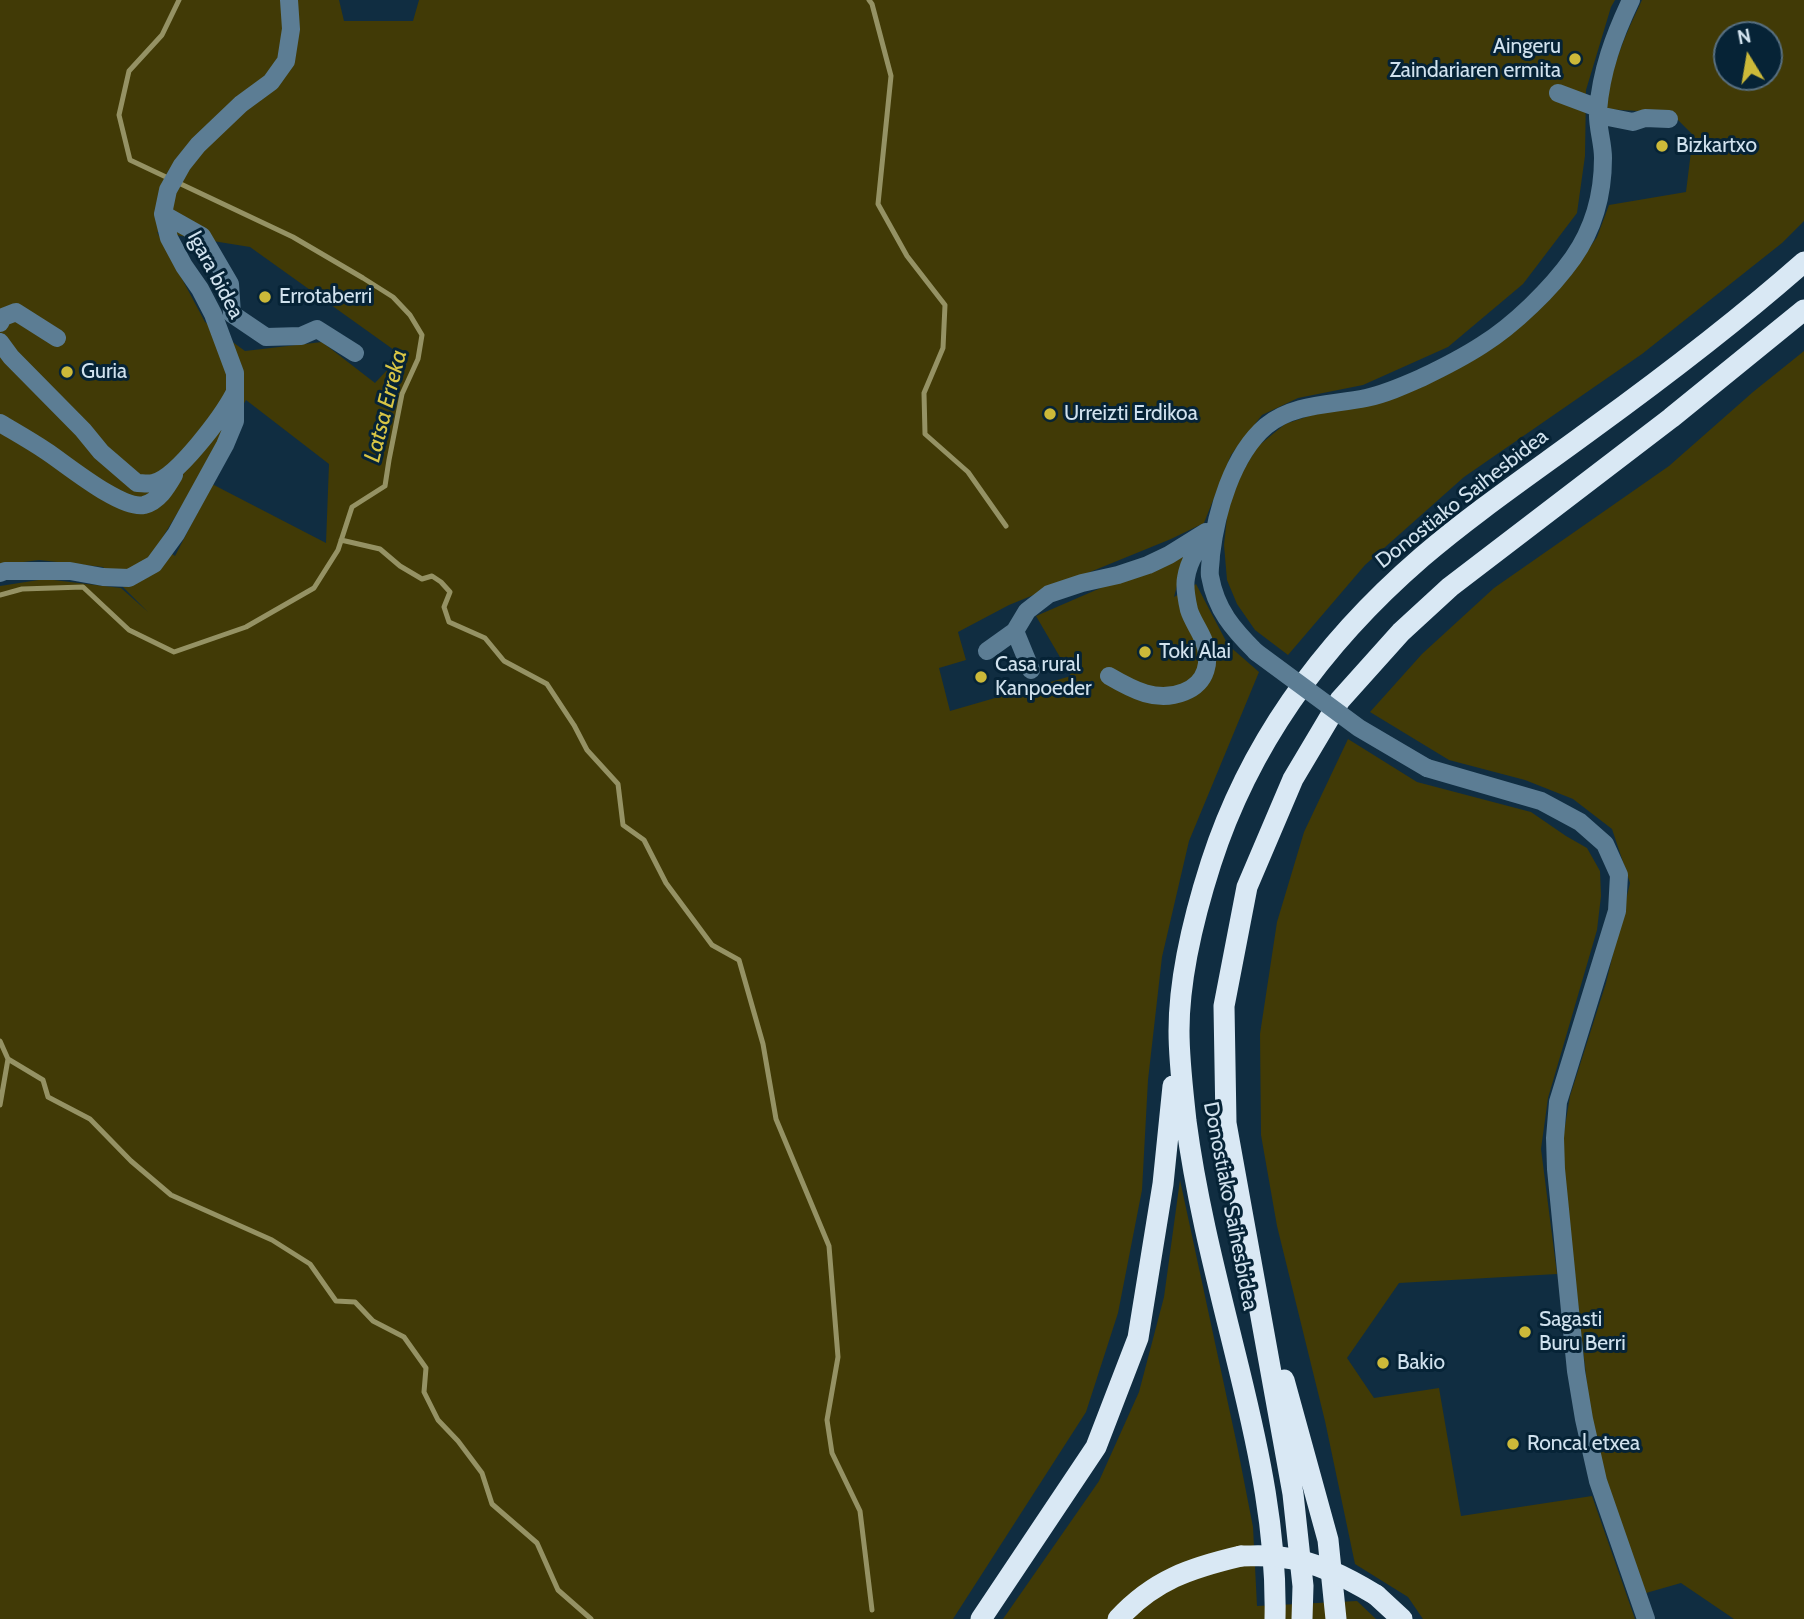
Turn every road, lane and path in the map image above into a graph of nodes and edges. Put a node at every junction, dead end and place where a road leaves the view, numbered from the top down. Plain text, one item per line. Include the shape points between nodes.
1 (289, 0) edge
2 (1631, 0) edge
3 (1558, 93) dead end
4 (1598, 112) junction
5 (1669, 119) dead end
6 (163, 214) junction
7 (1804, 262) edge
8 (1804, 310) edge
9 (0, 323) edge
10 (57, 338) dead end
11 (0, 342) edge
12 (355, 353) dead end
13 (235, 391) junction
14 (0, 423) edge
15 (184, 460) junction
16 (1216, 527) junction
17 (0, 573) edge
18 (1015, 631) junction
19 (987, 651) dead end
20 (1031, 670) dead end
21 (1108, 676) dead end
22 (1179, 1031) junction
23 (1248, 1250) junction
24 (981, 1619) edge
25 (1118, 1619) edge
26 (1275, 1619) edge
27 (1302, 1619) edge
28 (1336, 1619) edge
29 (1402, 1619) edge
30 (1646, 1619) edge

1 - 6 street, Igara bidea via 286,61 271,82 198,145 167,190
2 - 4 street via 1602,78
3 - 4 street
4 - 5 street via 1633,122
4 - 16 street via 1601,194 1592,227 1554,281 1485,344 1459,359 1398,388 1292,412 1267,425 1234,471
6 - 12 street via 202,236 230,284 232,314 266,337 301,336 317,329
6 - 13 street, Igara bidea via 169,238 213,314 235,373
7 - 22 highway, Donostiako Saihesbidea via 1652,386 1424,555 1331,648 1271,733 1229,813 1195,920
8 - 23 highway, Donostiako Saihesbidea via 1430,605 1340,700 1293,779 1247,887 1224,1006 1226,1123
9 - 10 street via 16,312
11 - 15 street via 101,452 137,483 155,483
13 - 15 street
13 - 17 street, Igara bidea via 234,421 225,445 176,534 154,564 129,578 70,571
14 - 15 street via 104,492 142,506 166,489
16 - 18 street via 1148,565 1049,594 1027,611
16 - 21 street via 1196,551 1186,578 1189,610 1208,657 1207,673 1196,687 1161,697 1135,691
16 - 30 street, bridge via 1209,574 1218,604 1256,652 1359,728 1427,768 1541,801 1580,822 1605,844 1619,875 1617,911 1558,1102 1556,1169 1584,1419 1598,1481
18 - 19 street
18 - 20 street
22 - 24 highway via 1163,1184 1138,1338 1096,1447
22 - 26 highway, Donostiako Saihesbidea via 1192,1166 1265,1481
23 - 27 highway, Donostiako Saihesbidea via 1294,1501
23 - 28 highway via 1328,1540
25 - 29 highway, bridge via 1133,1602 1166,1580 1203,1565 1241,1556 1279,1556 1346,1576

